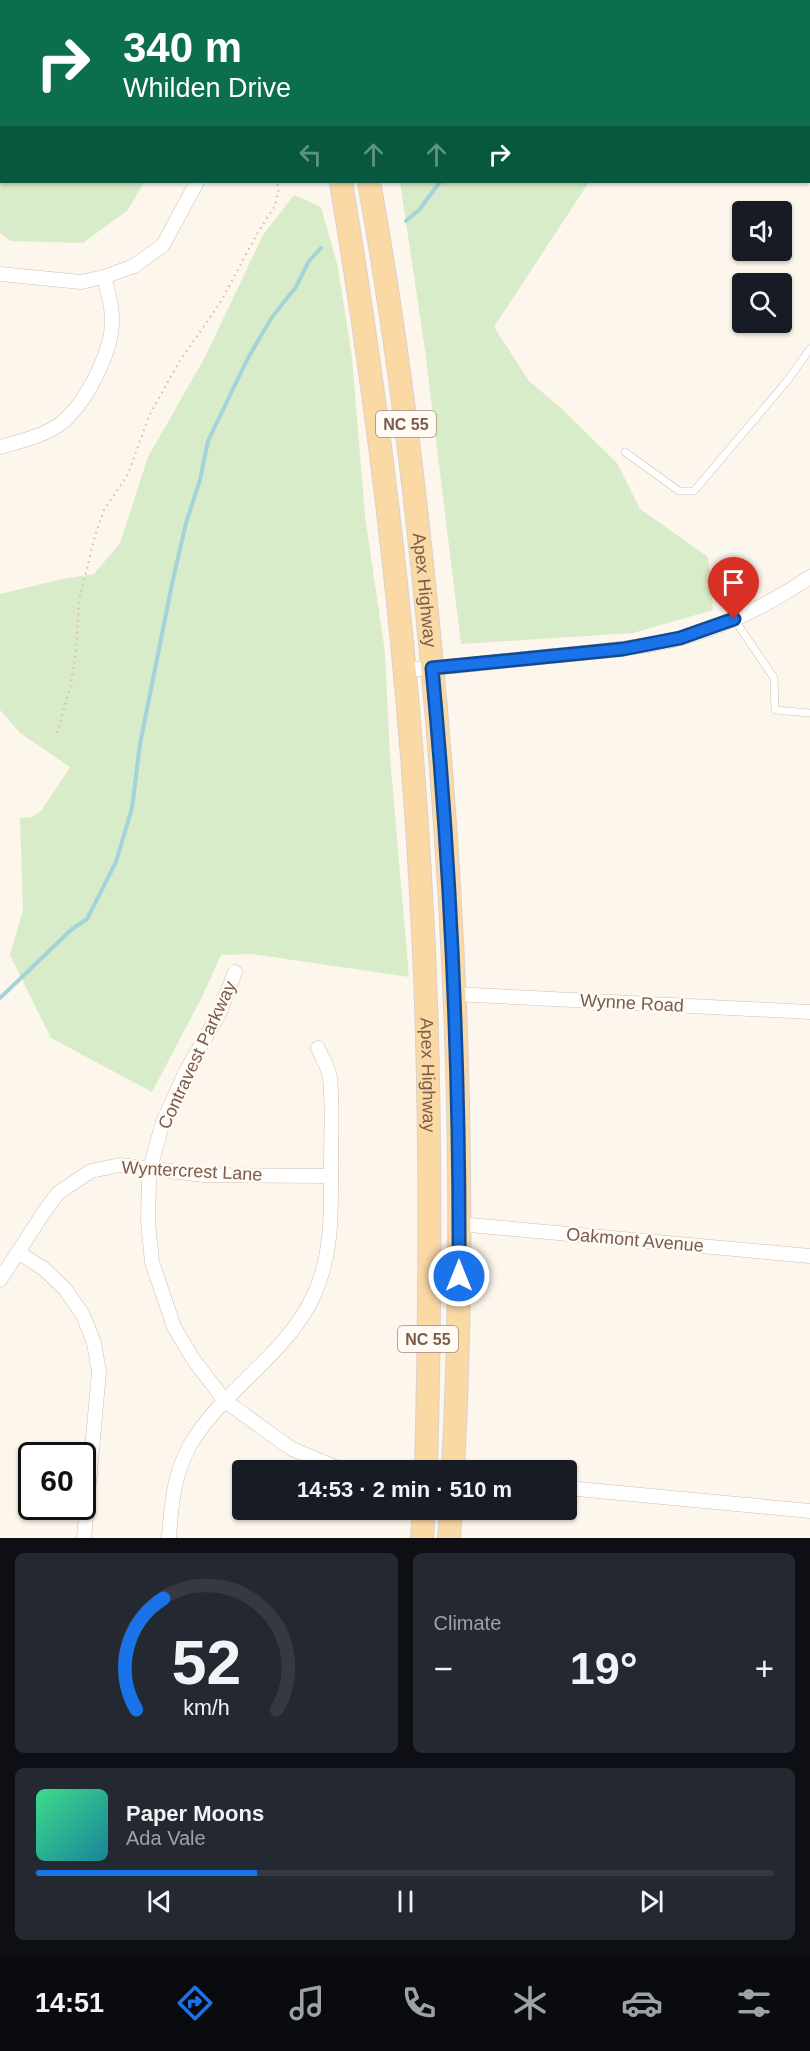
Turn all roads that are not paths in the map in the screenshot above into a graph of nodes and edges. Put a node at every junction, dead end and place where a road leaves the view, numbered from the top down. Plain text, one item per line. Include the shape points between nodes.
1 (196, 183) edge
2 (341, 183) edge
3 (369, 183) edge
4 (0, 274) edge
5 (104, 277) junction
6 (810, 349) edge
7 (0, 447) edge
8 (625, 452) dead end
9 (810, 578) edge
10 (734, 619) junction
11 (432, 668) junction
12 (404, 670) junction
13 (810, 713) edge
14 (235, 972) dead end
15 (454, 994) junction
16 (810, 1012) edge
17 (318, 1048) dead end
18 (150, 1168) junction
19 (331, 1176) junction
20 (459, 1224) junction
21 (18, 1252) junction
22 (810, 1256) edge
23 (0, 1280) edge
24 (225, 1401) junction
25 (318, 1460) edge
26 (426, 1460) edge
27 (453, 1460) edge
28 (577, 1489) edge
29 (810, 1511) edge
30 (423, 1520) edge
31 (450, 1520) edge
32 (84, 1538) edge
33 (169, 1538) edge
34 (422, 1538) edge
35 (449, 1538) edge

1 - 5 street via 163,245 134,266
2 - 12 main road, Apex Highway / NC 55 via 376,407
3 - 11 main road, Apex Highway / NC 55 via 402,395
4 - 5 street via 81,282
5 - 7 street via 112,323 106,354 76,408 60,424
6 - 8 lane via 694,491 679,491
9 - 10 street
10 - 11 street via 680,638 623,649
10 - 13 lane via 774,678 776,710
11 - 12 street
11 - 15 main road, Apex Highway / NC 55 via 446,823
12 - 26 main road, Apex Highway / NC 55 via 421,892 428,1096
14 - 18 street, Contravest Parkway via 219,1014 168,1112
15 - 16 street, Wynne Road
15 - 20 main road, Apex Highway / NC 55
17 - 19 street via 330,1076
18 - 19 street, Wyntercrest Lane via 204,1175
18 - 21 street, Wyntercrest Lane via 120,1165 92,1171 73,1182 58,1193
18 - 24 street, Contravest Parkway via 148,1222 152,1262 163,1298 174,1328
19 - 24 street via 326,1264 314,1296 280,1345
20 - 22 street, Oakmont Avenue
20 - 27 main road, Apex Highway / NC 55
21 - 23 street, Wyntercrest Lane
21 - 32 street via 65,1289 83,1315 94,1343 99,1372
24 - 25 street, Contravest Parkway via 292,1449
24 - 33 street via 210,1417 183,1461 174,1491
28 - 29 street
30 - 34 main road
31 - 35 main road

